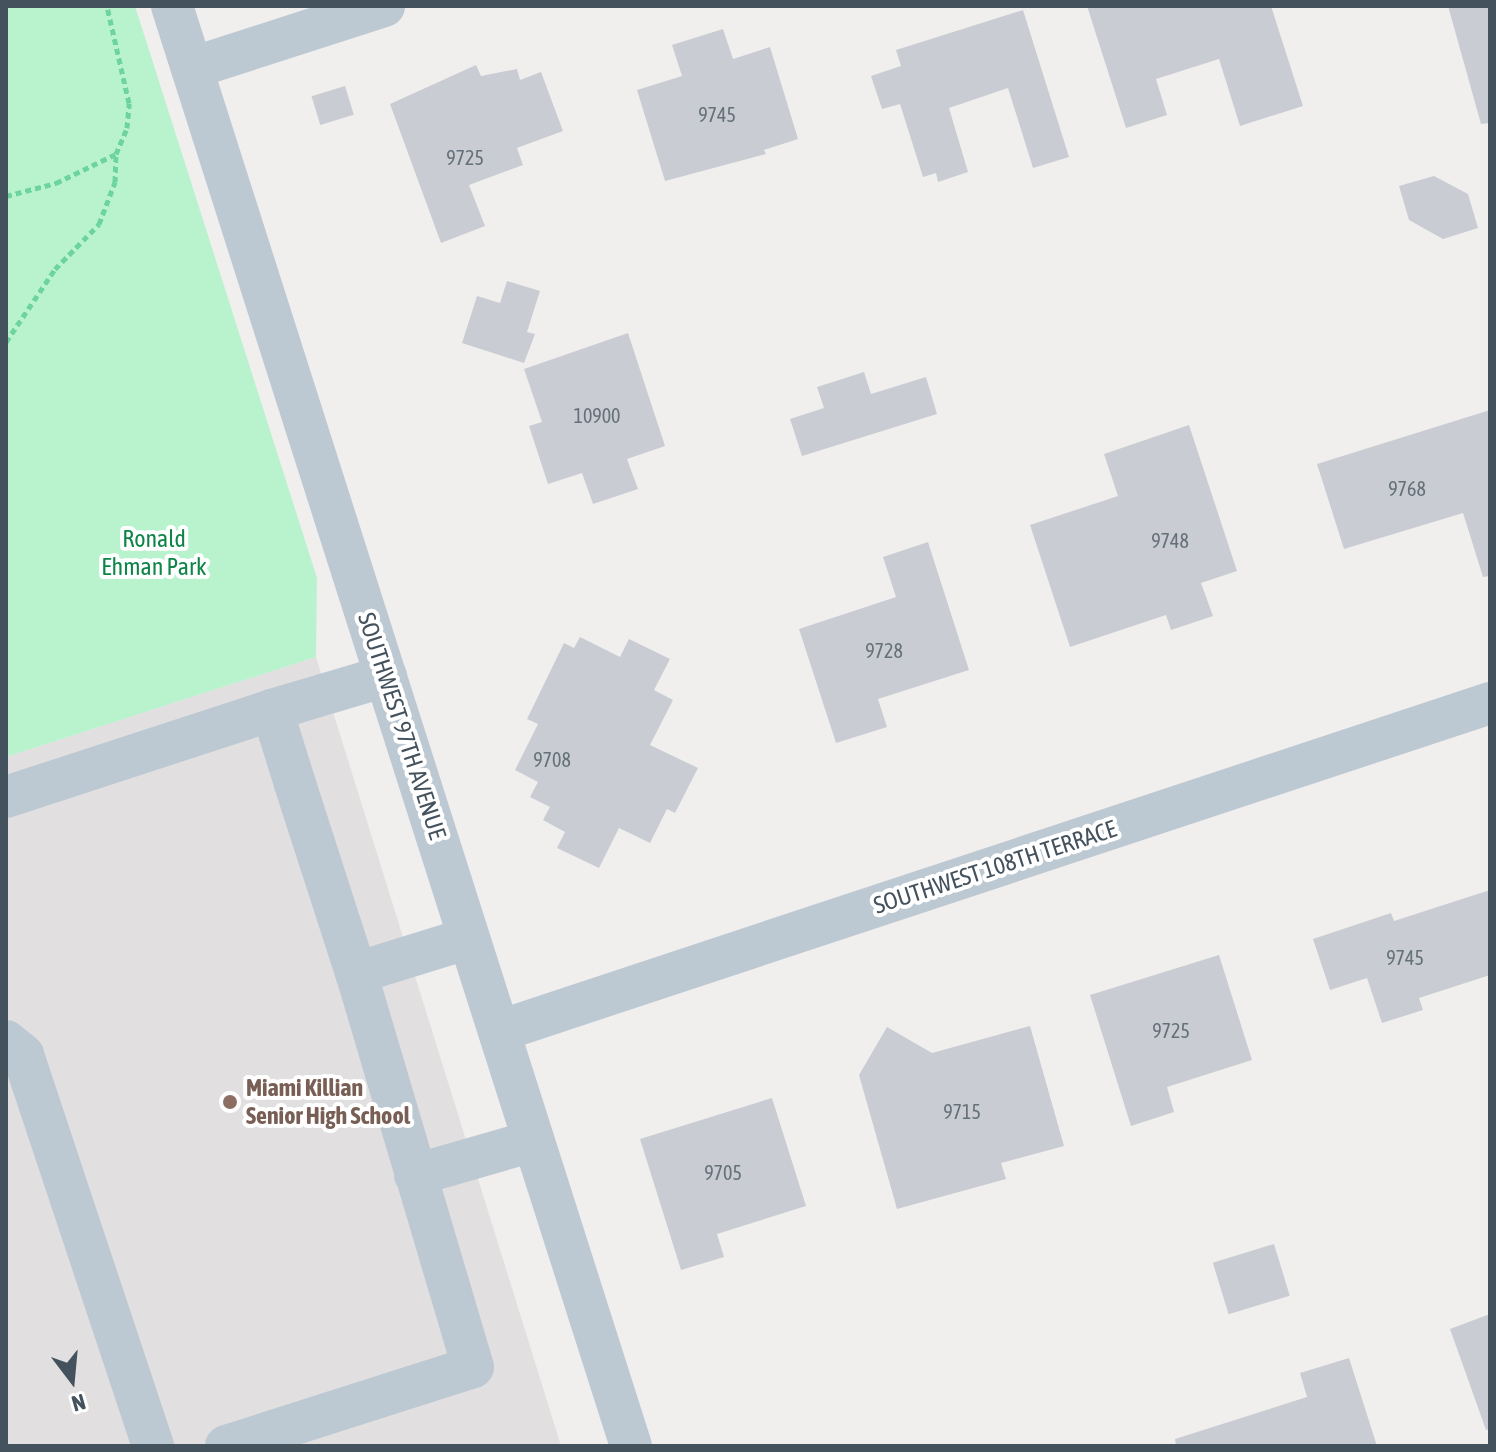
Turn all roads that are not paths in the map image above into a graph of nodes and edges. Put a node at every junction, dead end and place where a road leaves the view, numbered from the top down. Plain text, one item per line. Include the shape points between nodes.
1 (172, 6) edge
2 (384, 6) edge
3 (192, 68) junction
4 (386, 676) junction
5 (1490, 703) edge
6 (272, 710) junction
7 (6, 797) edge
8 (469, 938) junction
9 (356, 973) junction
10 (499, 1031) junction
11 (8, 1045) edge
12 (533, 1141) junction
13 (415, 1175) junction
14 (153, 1446) edge
15 (226, 1446) edge
16 (631, 1446) edge

1 - 3 street, SOUTHWEST 97TH AVENUE
2 - 3 street
3 - 4 street, SOUTHWEST 97TH AVENUE
4 - 6 street
4 - 8 street, SOUTHWEST 97TH AVENUE
5 - 10 street, SOUTHWEST 108TH TERRACE
6 - 7 street
6 - 9 street
8 - 9 street
8 - 10 street, SOUTHWEST 97TH AVENUE
9 - 13 street
10 - 12 street, SOUTHWEST 97TH AVENUE
11 - 14 street via 23,1055
12 - 13 street
12 - 16 street, SOUTHWEST 97TH AVENUE
13 - 15 street via 473,1367

